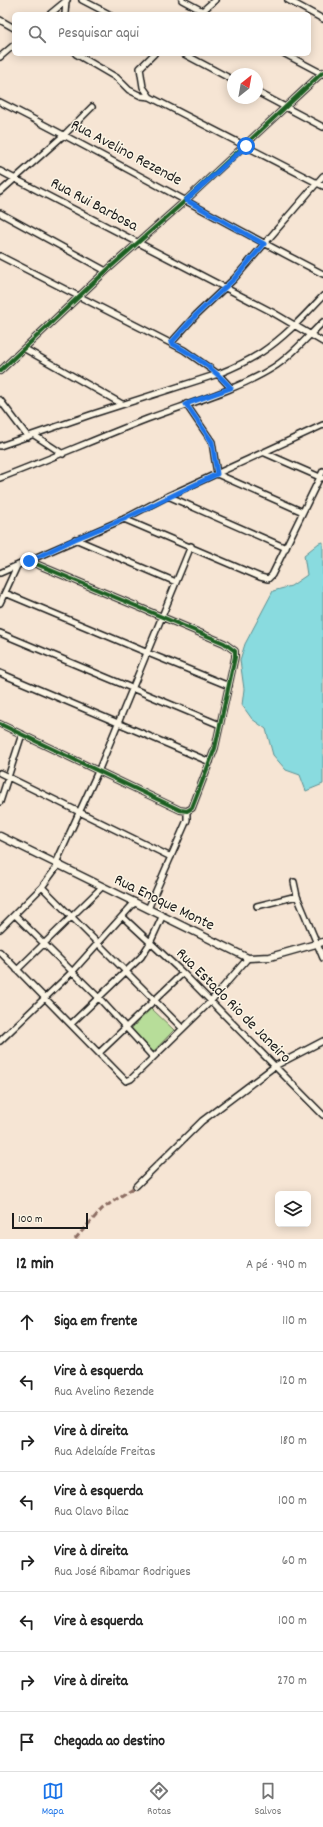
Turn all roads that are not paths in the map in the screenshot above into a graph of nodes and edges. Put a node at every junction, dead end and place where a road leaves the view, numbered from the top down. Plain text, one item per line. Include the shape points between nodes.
1 (82, 0) edge
2 (182, 0) edge
3 (215, 0) edge
4 (288, 0) edge
5 (66, 1) edge
6 (52, 12) edge
7 (65, 12) edge
8 (105, 12) edge
9 (200, 12) edge
10 (310, 12) edge
11 (311, 12) edge
12 (323, 19) edge
13 (0, 20) edge
14 (12, 27) edge
15 (12, 46) edge
16 (79, 56) edge
17 (152, 56) edge
18 (188, 56) edge
19 (289, 56) edge
20 (0, 57) edge
21 (323, 73) edge
22 (227, 77) edge
23 (263, 95) edge
24 (150, 97) junction
25 (0, 102) edge
26 (92, 107) dead end
27 (285, 107) junction
28 (323, 127) edge
29 (65, 134) junction
30 (246, 146) junction
31 (0, 171) edge
32 (323, 176) edge
33 (15, 179) junction
34 (316, 182) junction
35 (323, 186) edge
36 (0, 192) edge
37 (186, 200) junction
38 (0, 213) edge
39 (138, 243) junction
40 (264, 244) junction
41 (0, 256) edge
42 (106, 271) junction
43 (323, 274) edge
44 (226, 288) junction
45 (78, 296) junction
46 (323, 296) edge
47 (323, 322) edge
48 (295, 325) junction
49 (310, 334) junction
50 (323, 342) edge
51 (171, 343) junction
52 (25, 349) junction
53 (0, 371) edge
54 (218, 374) junction
55 (231, 388) junction
56 (0, 400) edge
57 (122, 404) junction
58 (186, 404) junction
59 (323, 425) edge
60 (34, 436) junction
61 (28, 437) junction
62 (0, 446) edge
63 (265, 453) junction
64 (63, 454) junction
65 (323, 471) edge
66 (217, 474) junction
67 (0, 478) edge
68 (322, 478) edge
69 (168, 496) junction
70 (303, 512) junction
71 (124, 519) junction
72 (75, 539) junction
73 (191, 546) junction
74 (286, 548) junction
75 (29, 561) junction
76 (17, 566) junction
77 (0, 573) edge
78 (176, 582) junction
79 (5, 593) junction
80 (0, 603) edge
81 (162, 618) junction
82 (0, 633) edge
83 (148, 653) junction
84 (0, 673) edge
85 (229, 686) junction
86 (133, 688) junction
87 (118, 723) junction
88 (0, 724) edge
89 (220, 725) junction
90 (22, 734) junction
91 (210, 762) junction
92 (98, 770) junction
93 (0, 773) edge
94 (8, 777) junction
95 (0, 802) edge
96 (187, 811) junction
97 (79, 814) junction
98 (0, 836) edge
99 (171, 858) junction
100 (58, 864) junction
101 (294, 882) dead end
102 (102, 886) junction
103 (42, 887) junction
104 (297, 896) junction
105 (135, 902) junction
106 (257, 906) dead end
107 (148, 909) junction
108 (15, 915) junction
109 (72, 915) junction
110 (123, 917) junction
111 (162, 917) junction
112 (0, 929) edge
113 (44, 942) junction
114 (98, 942) junction
115 (150, 943) junction
116 (320, 943) edge
117 (0, 952) edge
118 (248, 958) junction
119 (323, 958) edge
120 (17, 970) junction
121 (73, 971) junction
122 (126, 971) junction
123 (183, 973) junction
124 (44, 998) junction
125 (99, 998) junction
126 (156, 1000) junction
127 (210, 1002) junction
128 (71, 1024) junction
129 (182, 1028) junction
130 (126, 1029) junction
131 (0, 1041) edge
132 (323, 1041) edge
133 (99, 1054) junction
134 (153, 1057) junction
135 (275, 1066) junction
136 (323, 1115) edge
137 (136, 1186) dead end

1 - 8 street
2 - 9 street
3 - 9 street
4 - 10 street
5 - 6 street
5 - 7 street
11 - 12 street
13 - 14 street
15 - 20 street
16 - 24 street via 117,78 129,90
17 - 24 street via 140,68 144,87
18 - 22 street
19 - 21 street
21 - 27 street
23 - 27 street
24 - 30 street
25 - 29 street, Rua Avelino Rezende
26 - 29 street
27 - 28 street
27 - 30 street
29 - 33 street
29 - 37 street, Rua Avelino Rezende
30 - 34 street
30 - 37 street
31 - 33 street, Rua Rui Barbosa
32 - 34 street
33 - 36 street
33 - 39 street, Rua Rui Barbosa
34 - 35 street
34 - 40 street
37 - 39 street
37 - 40 street, Rua Avelino Rezende
38 - 42 street
39 - 42 street
39 - 44 street, Rua Rui Barbosa
40 - 43 street, Rua Avelino Rezende
40 - 44 street
41 - 45 street
42 - 45 street
44 - 48 street, Rua Rui Barbosa
44 - 51 street via 196,315
45 - 51 street
45 - 52 street
46 - 48 street
47 - 49 street
48 - 49 street, Rua Rui Barbosa
48 - 54 street via 262,352
49 - 50 street, Rua Rui Barbosa
49 - 55 street via 276,366
51 - 54 street
52 - 53 street
52 - 57 street
54 - 55 street
54 - 57 street
55 - 58 street
56 - 61 street
57 - 60 street
58 - 64 street
58 - 66 street via 212,442
59 - 63 street
60 - 61 street
60 - 64 street
61 - 62 street
63 - 66 street
63 - 68 street
64 - 67 street
65 - 68 street
66 - 69 street
66 - 70 street
68 - 70 street
69 - 71 street
69 - 74 street
70 - 74 street
71 - 72 street
71 - 73 street
72 - 75 street
72 - 78 street
73 - 74 street via 265,579 272,575
73 - 78 street
75 - 76 street
75 - 81 street
76 - 77 street
76 - 79 street
78 - 81 street
79 - 80 street
79 - 83 street
81 - 83 street
81 - 85 street via 235,651
82 - 86 street
83 - 85 street
83 - 86 street
84 - 87 street
85 - 89 street
86 - 87 street
86 - 89 street
87 - 91 street
87 - 92 street
88 - 90 street
89 - 91 street
90 - 92 street
90 - 94 street
91 - 96 street via 192,808
92 - 96 street via 180,810
92 - 97 street
93 - 94 street
94 - 95 street
94 - 97 street
96 - 99 street via 188,820
97 - 99 street
97 - 100 street
98 - 100 main road, Rua Enoque Monte
99 - 107 street
100 - 102 main road, Rua Enoque Monte
100 - 103 street
101 - 104 street
102 - 105 main road, Rua Enoque Monte
102 - 109 street
103 - 108 street
103 - 109 street
104 - 106 street
104 - 116 street
105 - 107 main road, Rua Enoque Monte
105 - 110 street
107 - 111 main road, Rua Enoque Monte
108 - 112 street
108 - 113 street
109 - 113 street
109 - 114 street
110 - 114 street
110 - 115 street, Rua Estado Rio de Janeiro
111 - 115 street
111 - 118 main road, Rua Enoque Monte
113 - 120 street
113 - 121 street
114 - 121 street
114 - 122 street
115 - 122 street via 141,957
115 - 123 street, Rua Estado Rio de Janeiro
116 - 118 main road, Rua Enoque Monte via 270,957
116 - 119 street
117 - 120 street
118 - 127 street
120 - 124 street
121 - 124 street
121 - 125 street
122 - 125 street
122 - 126 street
123 - 126 street
123 - 127 street, Rua Estado Rio de Janeiro
124 - 128 street
124 - 131 street
125 - 128 street
125 - 130 street
126 - 129 street
126 - 130 street
127 - 129 street
127 - 135 street, Rua Estado Rio de Janeiro
128 - 133 street
129 - 134 street
130 - 133 street
130 - 134 street
132 - 135 street
133 - 134 street via 126,1081
135 - 136 street, Rua Estado Rio de Janeiro
135 - 137 street via 202,1121

